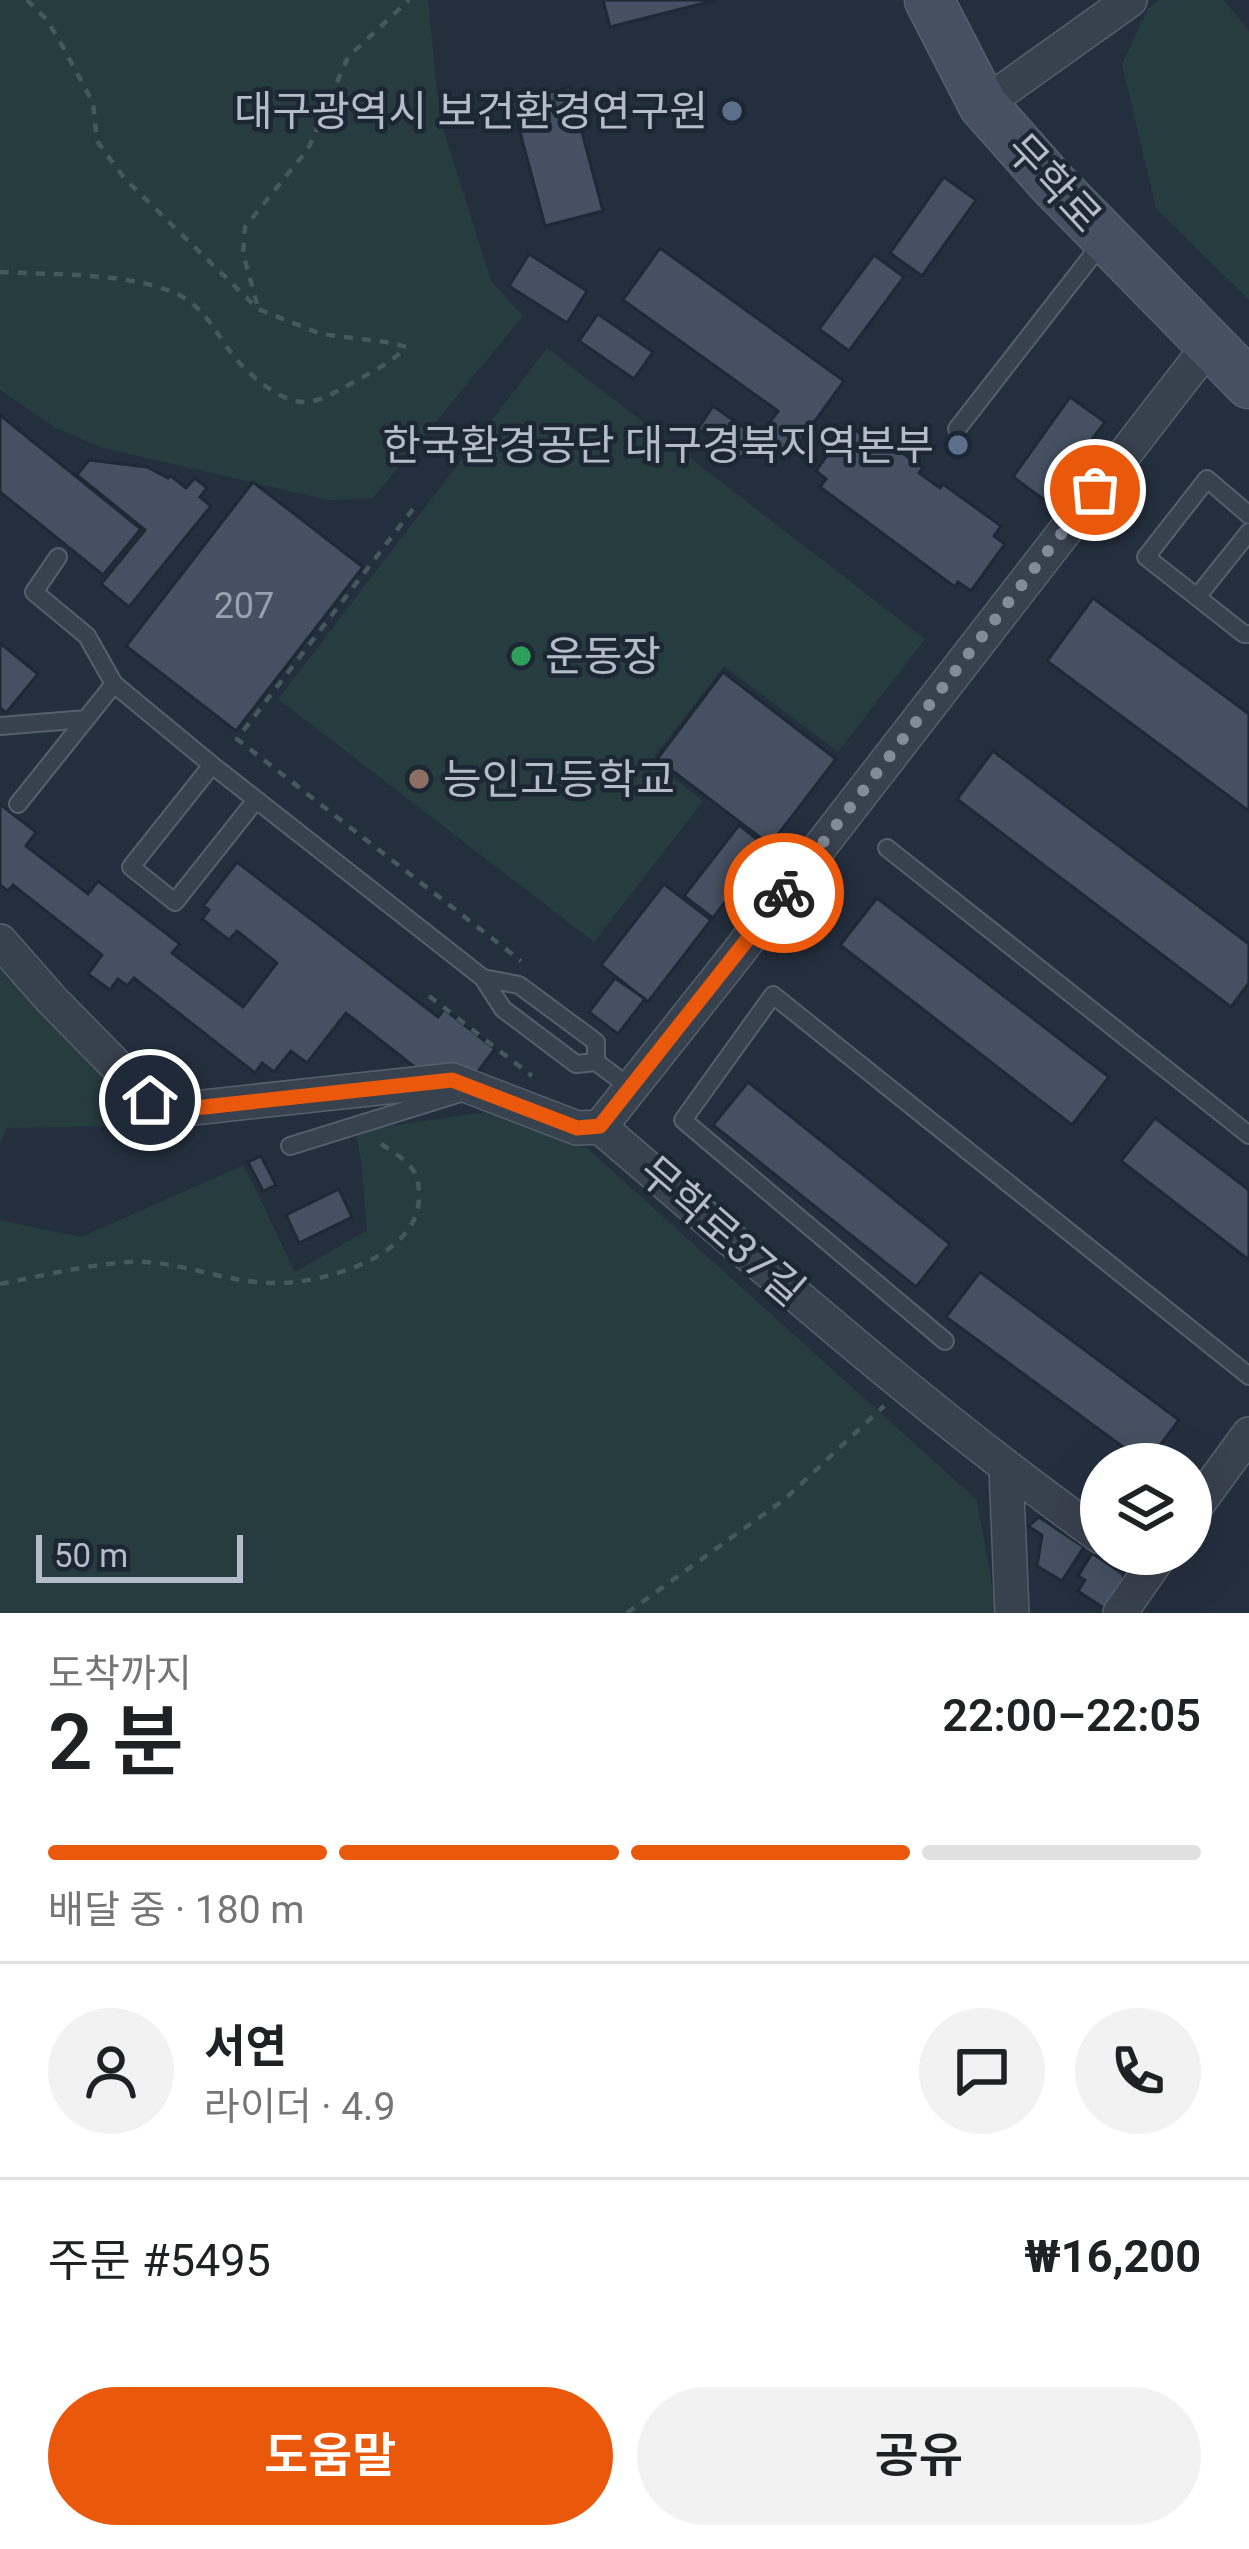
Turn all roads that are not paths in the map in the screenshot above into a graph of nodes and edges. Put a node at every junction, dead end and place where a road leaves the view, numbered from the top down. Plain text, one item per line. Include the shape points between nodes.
1 (929, 0) edge
2 (1130, 0) edge
3 (983, 105) junction
4 (1106, 238) junction
5 (1210, 344) junction
6 (1249, 384) edge
7 (957, 429) dead end
8 (1249, 514) edge
9 (1249, 532) edge
10 (58, 557) dead end
11 (1197, 597) junction
12 (1249, 634) edge
13 (114, 684) junction
14 (86, 719) junction
15 (0, 726) edge
16 (212, 765) junction
17 (256, 800) junction
18 (18, 805) dead end
19 (887, 848) dead end
20 (0, 941) edge
21 (483, 978) junction
22 (596, 1062) junction
23 (473, 1088) junction
24 (631, 1088) junction
25 (600, 1126) junction
26 (1249, 1135) edge
27 (290, 1146) dead end
28 (945, 1341) dead end
29 (1249, 1376) edge
30 (1249, 1434) edge
31 (1006, 1468) junction
32 (1249, 1477) edge
33 (1212, 1484) edge
34 (1212, 1494) edge
35 (1080, 1522) edge
36 (1138, 1575) edge
37 (1012, 1613) edge
38 (1120, 1613) edge

1 - 3 main road, 무학로
2 - 3 street
3 - 4 main road, 무학로
4 - 5 main road, 무학로
4 - 7 lane
5 - 6 main road, 무학로
5 - 24 street
8 - 11 lane via 1207,479 1146,557
9 - 11 lane
10 - 13 lane via 34,592 87,636
11 - 12 lane
13 - 14 lane
13 - 16 lane
14 - 15 lane
14 - 18 lane
16 - 17 lane
16 - 17 lane via 131,867 175,902
17 - 21 lane
19 - 26 lane
20 - 23 street, 무학로37길 via 158,1112 452,1080
21 - 22 lane via 502,1009 576,1064
21 - 22 lane via 519,985 596,1042
22 - 24 lane
23 - 25 street, 무학로37길 via 577,1128
23 - 27 lane
24 - 25 street
25 - 31 street, 무학로37길
28 - 29 lane via 683,1120 773,995
30 - 33 street
31 - 35 street, 무학로37길
31 - 37 street
32 - 34 street
36 - 38 street

